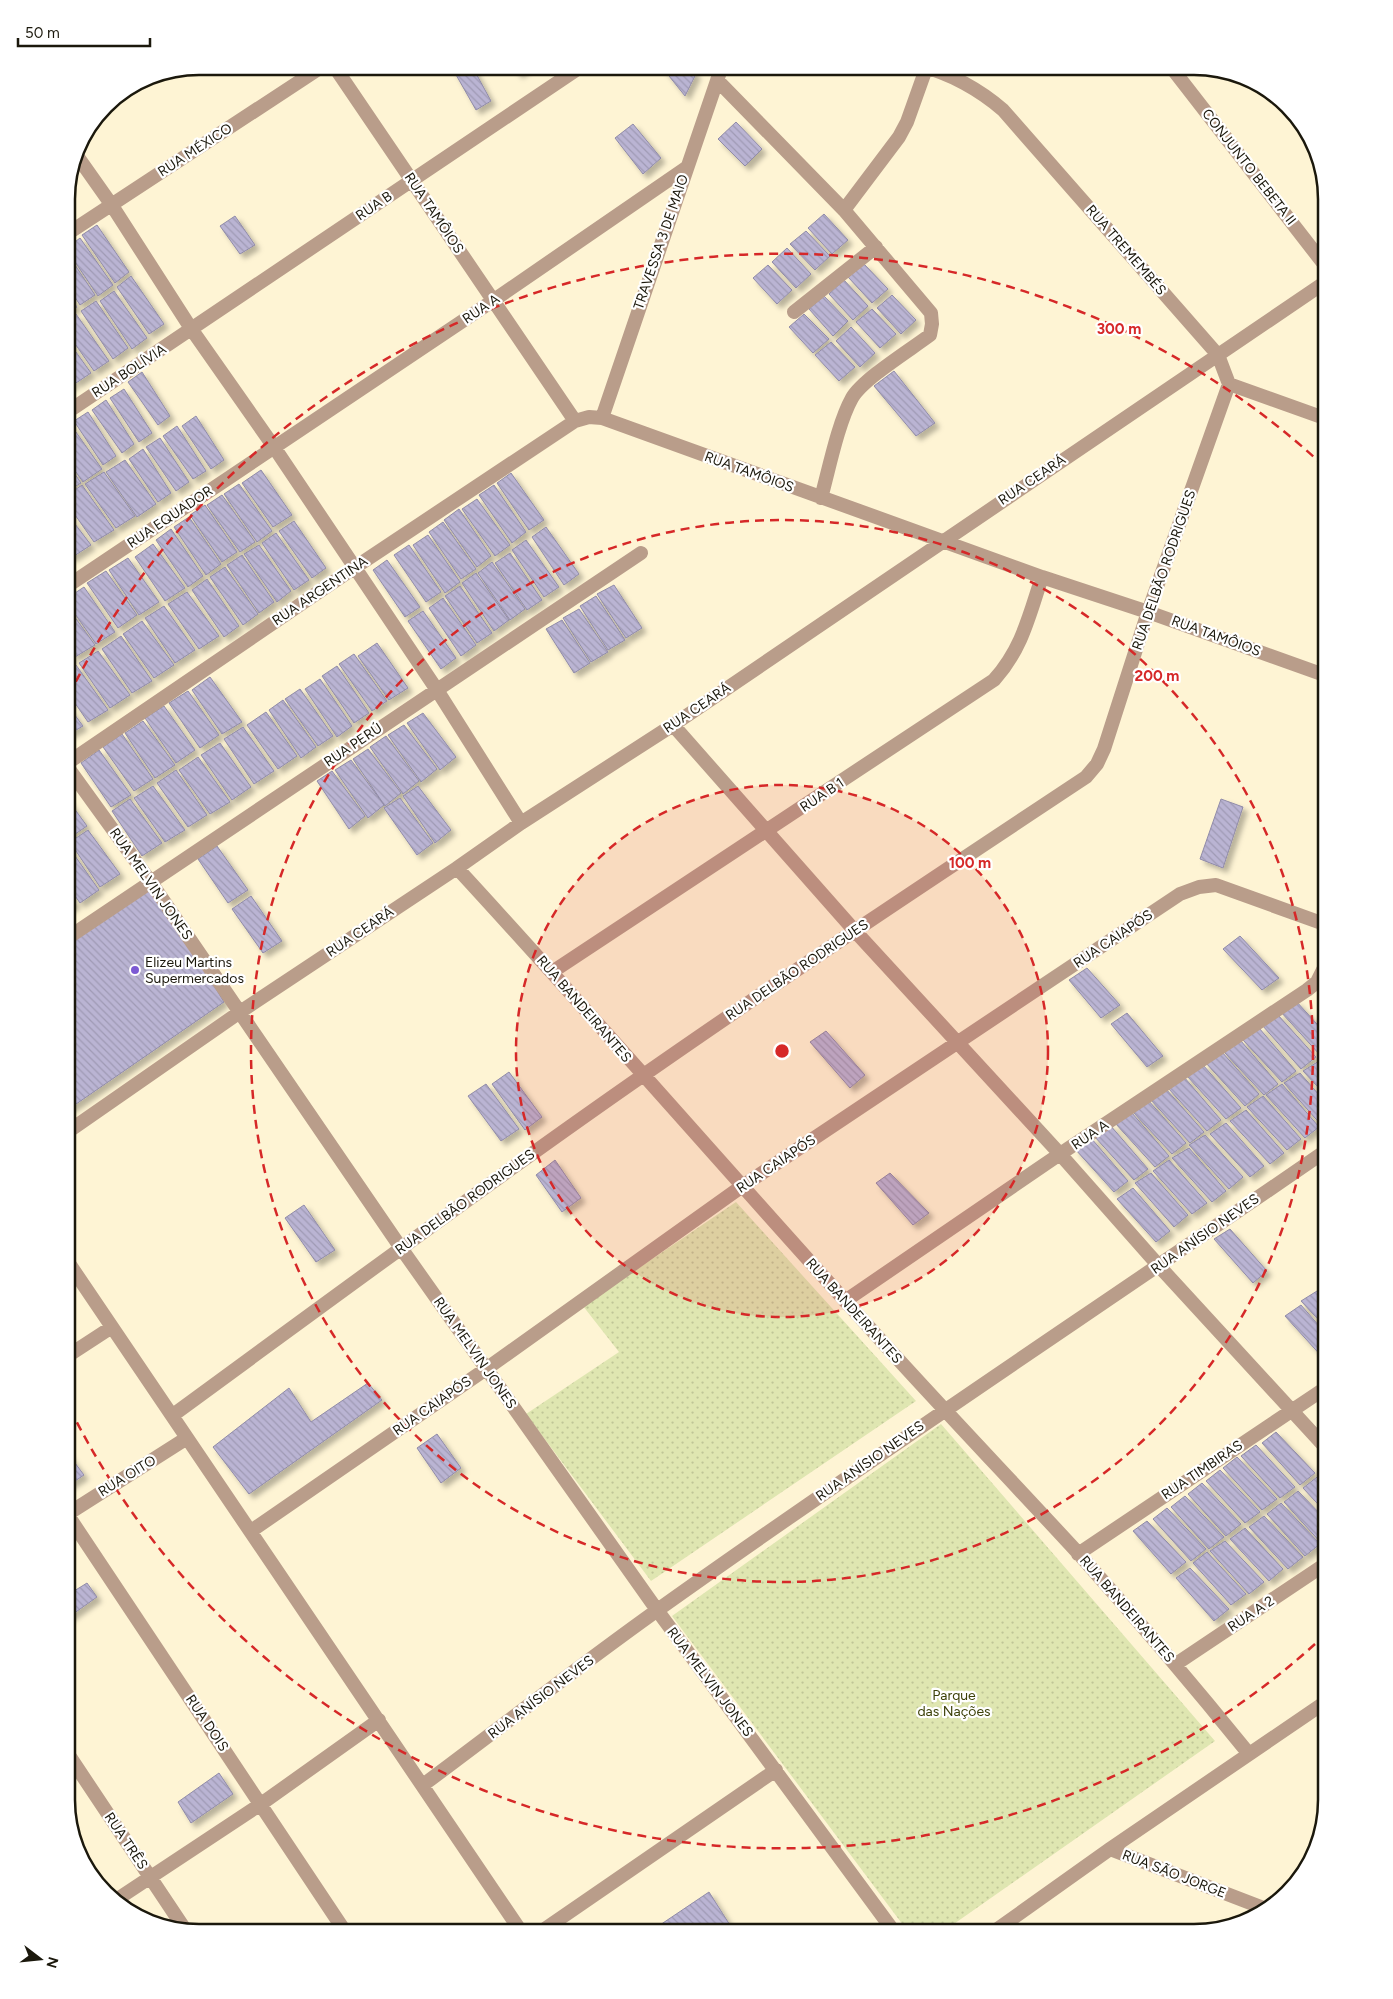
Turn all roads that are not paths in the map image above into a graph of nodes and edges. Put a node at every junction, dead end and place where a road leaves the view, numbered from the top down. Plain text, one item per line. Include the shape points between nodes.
1 (309, 75) edge
2 (340, 75) edge
3 (569, 75) edge
4 (719, 75) edge
5 (922, 75) edge
6 (944, 75) edge
7 (1178, 75) edge
8 (717, 80) junction
9 (81, 162) edge
10 (686, 168) junction
11 (412, 180) junction
12 (112, 204) junction
13 (844, 210) junction
14 (75, 228) edge
15 (876, 247) junction
16 (1318, 256) edge
17 (1318, 287) edge
18 (494, 300) junction
19 (794, 312) dead end
20 (192, 330) junction
21 (1218, 355) junction
22 (1229, 384) junction
23 (75, 406) edge
24 (1318, 415) edge
25 (602, 418) junction
26 (575, 421) junction
27 (274, 447) junction
28 (821, 498) junction
29 (941, 541) junction
30 (641, 553) dead end
31 (354, 568) junction
32 (1042, 577) junction
33 (75, 581) edge
34 (1148, 612) junction
35 (1318, 673) edge
36 (436, 690) junction
37 (673, 725) junction
38 (75, 758) edge
39 (75, 777) edge
40 (521, 823) junction
41 (767, 831) junction
42 (457, 868) junction
43 (150, 881) junction
44 (1318, 922) edge
45 (854, 930) junction
46 (75, 933) edge
47 (552, 972) junction
48 (1318, 980) edge
49 (240, 1012) junction
50 (956, 1043) junction
51 (642, 1076) junction
52 (75, 1126) edge
53 (1060, 1154) junction
54 (1318, 1156) edge
55 (742, 1187) junction
56 (401, 1248) junction
57 (1159, 1266) junction
58 (75, 1272) edge
59 (845, 1301) junction
60 (112, 1327) junction
61 (75, 1351) edge
62 (486, 1369) junction
63 (1318, 1393) edge
64 (944, 1410) junction
65 (1292, 1411) junction
66 (173, 1415) junction
67 (187, 1438) junction
68 (1318, 1439) edge
69 (75, 1509) edge
70 (75, 1526) edge
71 (251, 1531) junction
72 (1078, 1554) junction
73 (1318, 1569) edge
74 (657, 1610) junction
75 (1176, 1664) junction
76 (1318, 1707) edge
77 (379, 1720) junction
78 (1249, 1754) junction
79 (75, 1764) edge
80 (776, 1770) junction
81 (423, 1785) junction
82 (261, 1804) junction
83 (1110, 1849) junction
84 (150, 1877) junction
85 (121, 1896) edge
86 (1258, 1906) edge
87 (180, 1923) edge
88 (341, 1924) edge
89 (516, 1924) edge
90 (552, 1924) edge
91 (888, 1924) edge
92 (1005, 1924) edge

1 - 12 street, RUA MÉXICO
2 - 11 street, RUA TAMÔIOS
3 - 11 street, RUA B
4 - 8 street, TRAVESSA 3 DE MAIO
5 - 13 street via 900,137
6 - 21 street, RUA TREMEMBÉS via 988,96 1003,110
7 - 16 street, CONJUNTO BEBETA II
8 - 10 street, TRAVESSA 3 DE MAIO
8 - 13 street
9 - 12 street
10 - 18 street, RUA A
10 - 25 street, TRAVESSA 3 DE MAIO
11 - 18 street, RUA TAMÔIOS
11 - 20 street, RUA B
12 - 14 street, RUA MÉXICO
12 - 20 street
13 - 15 street
15 - 19 street
15 - 28 street via 931,313 930,335 865,383 853,397
17 - 21 street, RUA CEARÁ
18 - 26 street, RUA TAMÔIOS
18 - 27 street, RUA A
20 - 23 street, RUA BOLÍVIA
20 - 27 street
21 - 22 street, RUA TREMEMBÉS
21 - 29 street, RUA CEARÁ
22 - 24 street
22 - 34 street, RUA DELBÃO RODRIGUES
25 - 26 street, RUA TAMÔIOS
25 - 28 street, RUA TAMÔIOS
26 - 31 street, RUA ARGENTINA
27 - 31 street
27 - 33 street, RUA EQUADOR
28 - 29 street, RUA TAMÔIOS
29 - 32 street, RUA TAMÔIOS
29 - 37 street, RUA CEARÁ
30 - 36 street, RUA PERÚ
31 - 36 street
31 - 38 street, RUA ARGENTINA
32 - 34 street, RUA TAMÔIOS
32 - 41 street, RUA B 1 via 1019,645 1008,665 994,680
34 - 35 street, RUA TAMÔIOS
34 - 45 street, RUA DELBÃO RODRIGUES via 1104,749 1086,777
36 - 40 street
36 - 43 street, RUA PERÚ
37 - 40 street, RUA CEARÁ
37 - 41 street
39 - 43 street, RUA MELVIN JONES
40 - 42 street, RUA CEARÁ
41 - 45 street
41 - 47 street, RUA B 1
42 - 47 street, RUA BANDEIRANTES
42 - 49 street, RUA CEARÁ
43 - 46 street, RUA PERÚ
43 - 49 street, RUA MELVIN JONES
44 - 50 street, RUA CAIAPÓS via 1216,885 1199,887 1180,894
45 - 50 street
45 - 51 street, RUA DELBÃO RODRIGUES
47 - 51 street, RUA BANDEIRANTES
48 - 53 street, RUA A
49 - 52 street, RUA CEARÁ
49 - 56 street, RUA MELVIN JONES
50 - 53 street
50 - 55 street, RUA CAIAPÓS
51 - 55 street, RUA BANDEIRANTES
51 - 56 street, RUA DELBÃO RODRIGUES
53 - 57 street
53 - 59 street, RUA A
54 - 57 street, RUA ANÍSIO NEVES
55 - 59 street, RUA BANDEIRANTES
55 - 62 street, RUA CAIAPÓS
56 - 62 street, RUA MELVIN JONES
56 - 66 street, RUA DELBÃO RODRIGUES
57 - 64 street, RUA ANÍSIO NEVES
57 - 65 street
58 - 60 street
59 - 64 street, RUA BANDEIRANTES
60 - 61 street
60 - 66 street
62 - 71 street, RUA CAIAPÓS
62 - 74 street, RUA MELVIN JONES
63 - 65 street, RUA TIMBIRAS
64 - 72 street, RUA BANDEIRANTES
64 - 74 street, RUA ANÍSIO NEVES
65 - 68 street
65 - 72 street, RUA TIMBIRAS
66 - 67 street
67 - 69 street, RUA OITO
67 - 71 street
70 - 82 street, RUA DOIS
71 - 77 street
72 - 75 street, RUA BANDEIRANTES
73 - 75 street, RUA A 2
74 - 80 street, RUA MELVIN JONES
74 - 81 street, RUA ANÍSIO NEVES
75 - 78 street, RUA BANDEIRANTES
76 - 78 street
77 - 81 street
77 - 82 street
78 - 83 street
79 - 84 street, RUA TRÊS
80 - 90 street
80 - 91 street, RUA MELVIN JONES
81 - 89 street
82 - 84 street
82 - 88 street, RUA DOIS
83 - 86 street, RUA SÃO JORGE
83 - 92 street
84 - 85 street
84 - 87 street, RUA TRÊS

